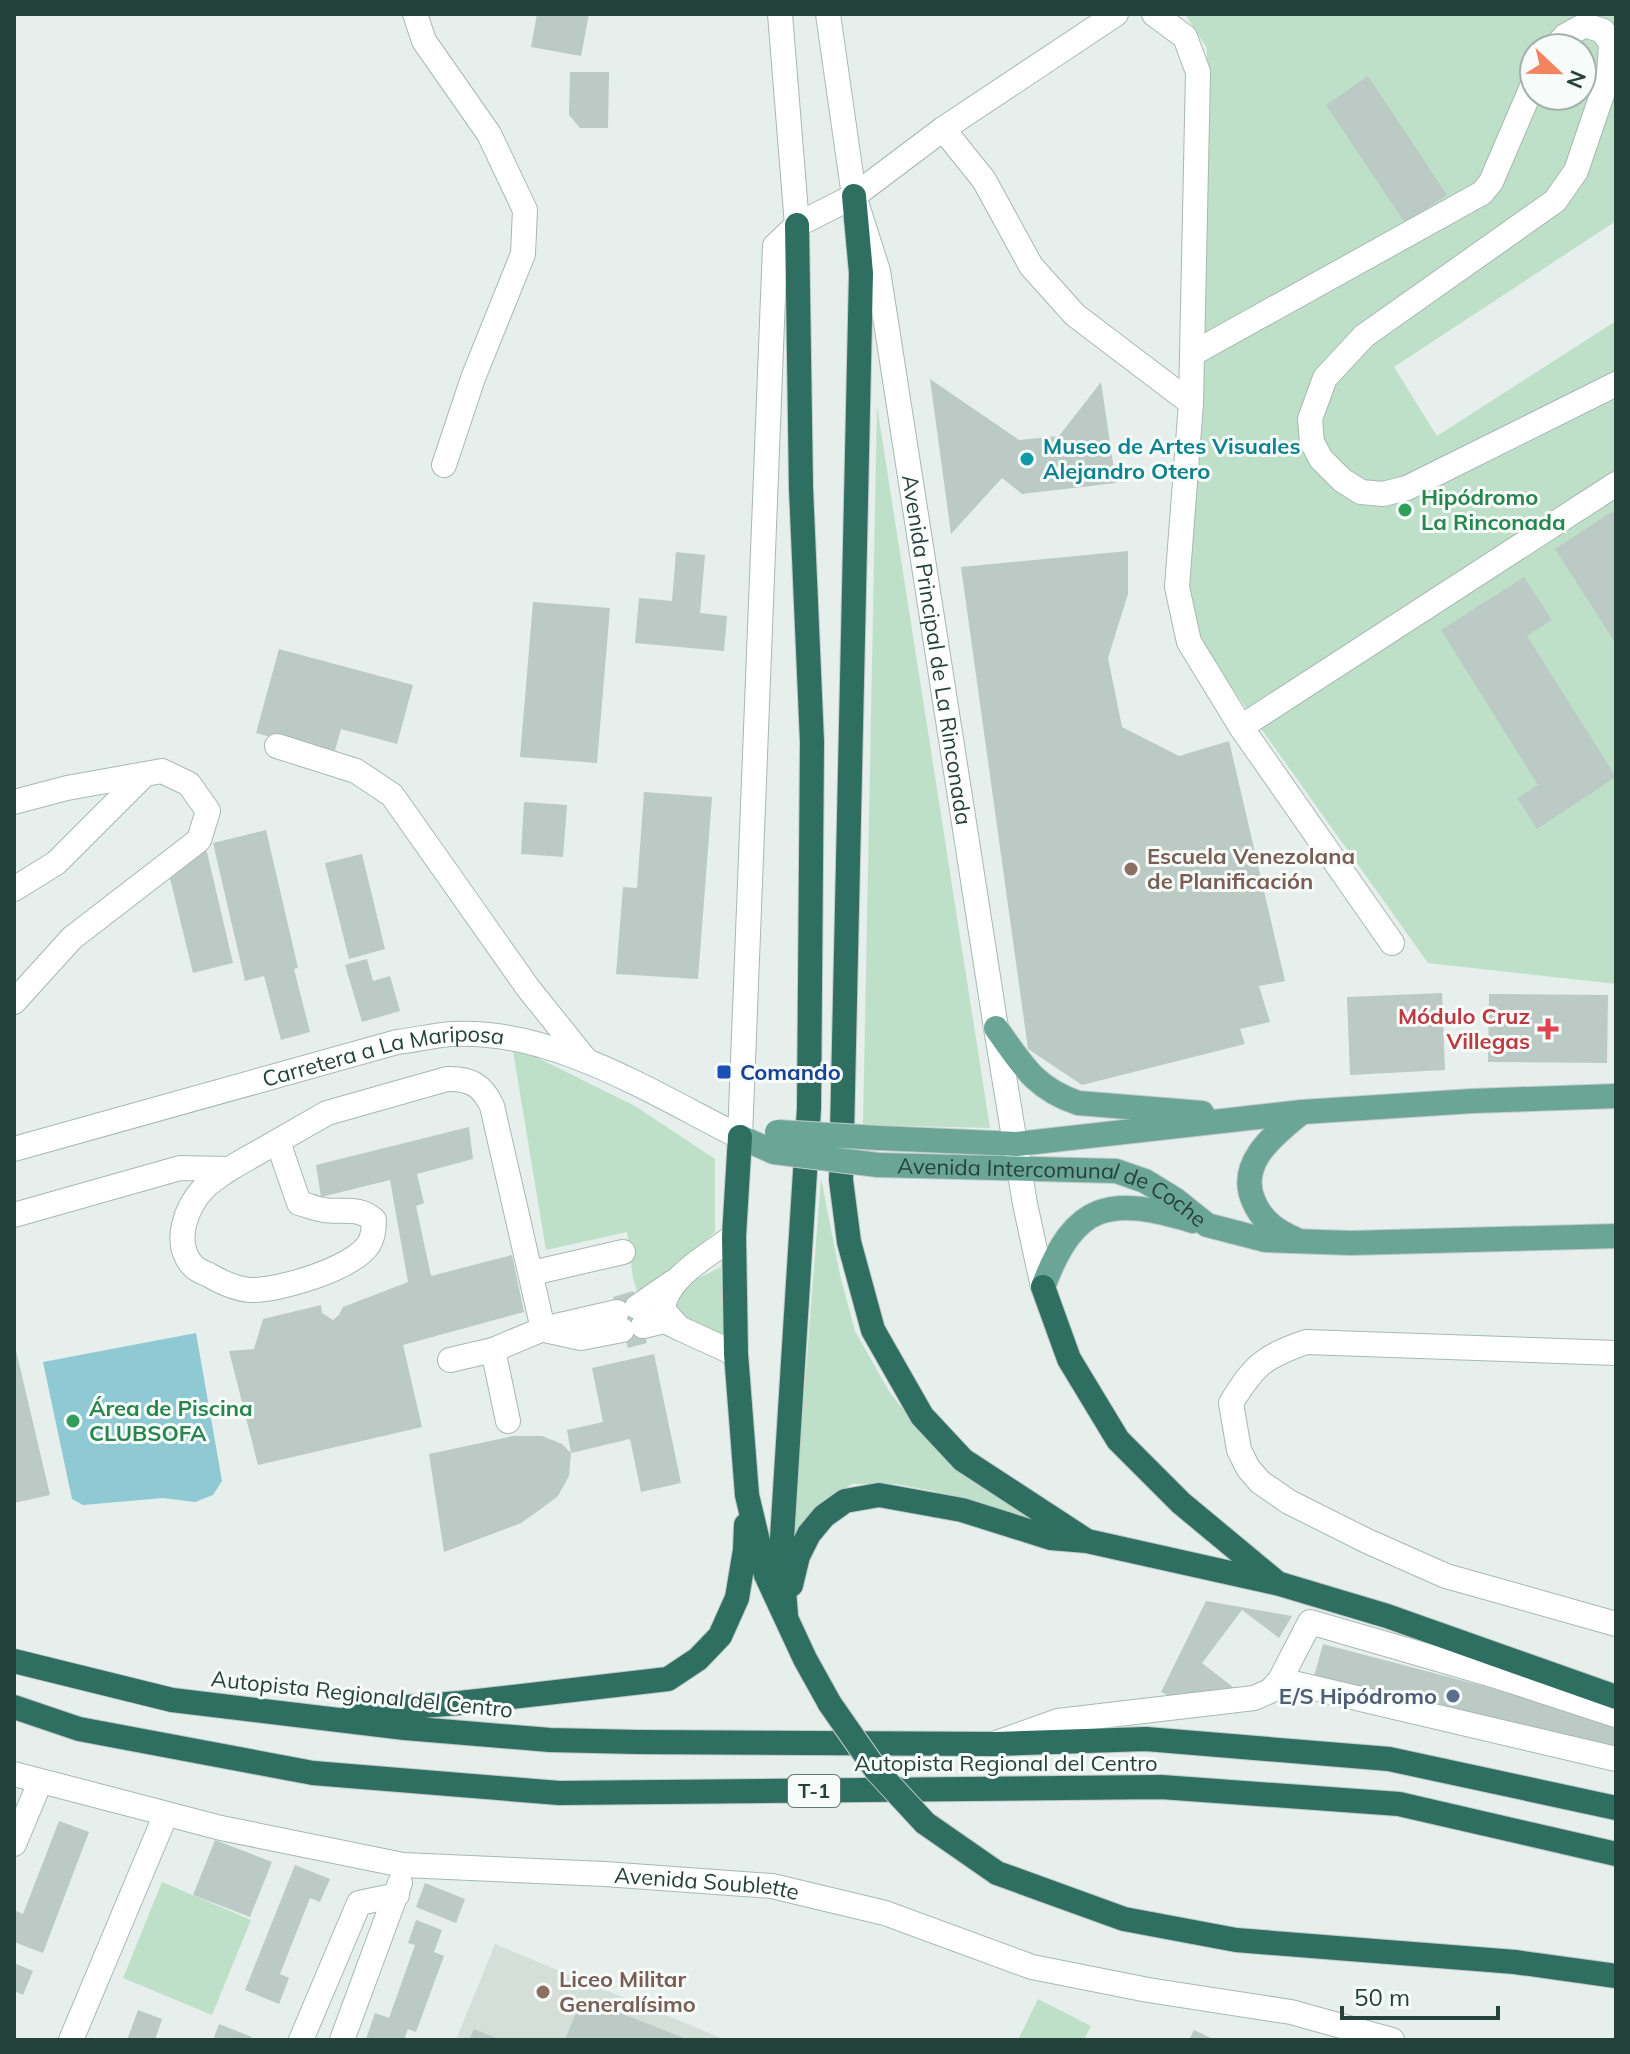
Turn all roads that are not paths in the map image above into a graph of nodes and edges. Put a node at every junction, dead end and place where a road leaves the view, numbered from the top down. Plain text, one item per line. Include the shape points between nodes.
1 (415, 14) edge
2 (780, 14) edge
3 (828, 14) edge
4 (1116, 14) edge
5 (1154, 14) edge
6 (1572, 32) edge
7 (1598, 106) edge
8 (1521, 112) edge
9 (1596, 112) edge
10 (943, 129) junction
11 (854, 196) junction
12 (797, 225) junction
13 (1192, 354) junction
14 (1616, 384) edge
15 (1191, 403) junction
16 (444, 465) dead end
17 (1616, 484) edge
18 (1241, 727) junction
19 (277, 746) dead end
20 (145, 774) junction
21 (14, 802) edge
22 (14, 889) edge
23 (1392, 943) dead end
24 (14, 1002) edge
25 (996, 1028) junction
26 (585, 1059) junction
27 (1616, 1096) edge
28 (1302, 1112) junction
29 (1232, 1120) junction
30 (740, 1137) junction
31 (278, 1142) junction
32 (776, 1142) junction
33 (14, 1149) edge
34 (1019, 1155) junction
35 (229, 1169) junction
36 (14, 1215) edge
37 (1207, 1225) junction
38 (734, 1236) junction
39 (1616, 1236) edge
40 (1304, 1243) junction
41 (623, 1252) dead end
42 (532, 1273) junction
43 (678, 1279) junction
44 (1043, 1287) junction
45 (630, 1319) junction
46 (679, 1328) junction
47 (543, 1329) junction
48 (493, 1350) junction
49 (1616, 1353) edge
50 (736, 1354) junction
51 (450, 1360) dead end
52 (508, 1421) dead end
53 (747, 1495) junction
54 (1087, 1541) junction
55 (1280, 1584) junction
56 (786, 1615) junction
57 (1616, 1624) edge
58 (14, 1661) edge
59 (1280, 1680) junction
60 (1616, 1697) edge
61 (14, 1707) edge
62 (304, 1715) junction
63 (1616, 1715) edge
64 (995, 1744) junction
65 (1616, 1759) edge
66 (14, 1774) edge
67 (40, 1782) junction
68 (1616, 1808) edge
69 (166, 1814) junction
70 (14, 1844) edge
71 (1616, 1854) edge
72 (403, 1865) junction
73 (397, 1895) junction
74 (1616, 1976) edge
75 (71, 2040) edge
76 (301, 2040) edge
77 (342, 2040) edge
78 (1392, 2040) edge

1 - 16 street via 424,41 489,134 525,210 523,254
2 - 12 street
3 - 11 street, Avenida Principal de La Rinconada
4 - 10 street
5 - 13 street via 1185,37 1198,72
6 - 7 street via 1585,25 1603,31 1611,44 1609,74
8 - 13 street via 1482,193
9 - 14 street via 1576,171 1555,201 1364,336 1325,378 1310,419 1312,442 1342,480 1361,492 1383,494 1407,488
10 - 11 street
10 - 15 street via 984,180 1031,266 1075,315
11 - 12 street
11 - 25 street, Avenida Principal de La Rinconada via 878,271
11 - 54 highway via 861,289 841,1180 849,1242 873,1330 922,1416 963,1460
12 - 30 street via 775,246
12 - 56 highway via 812,742 809,1108 781,1554
13 - 15 street
15 - 18 street via 1177,587 1189,642
17 - 18 street
18 - 23 street
19 - 26 street via 356,771 392,795 528,988
20 - 21 street
20 - 22 street via 56,863
20 - 24 street via 162,771 189,784 208,811 199,840 72,938
25 - 29 main road via 1027,1072 1064,1098
25 - 34 street, Avenida Principal de La Rinconada
26 - 30 street, Carretera a La Mariposa
26 - 33 street, Carretera a La Mariposa via 513,1038 454,1034 397,1042
27 - 28 main road, Avenida Intercomunal de Coche
28 - 29 main road, Avenida Intercomunal de Coche
28 - 40 main road via 1265,1146 1248,1178 1250,1194 1266,1222
29 - 34 main road, Avenida Intercomunal de Coche
30 - 32 main road, Avenida Intercomunal de Coche
30 - 38 highway
31 - 35 street
31 - 35 street via 299,1203 325,1211 365,1212 374,1220 368,1246 353,1259 315,1277 250,1290 193,1267 184,1249 183,1224 194,1200
31 - 42 street via 327,1113 447,1079 463,1078 478,1085 492,1106
32 - 34 main road, Avenida Intercomunal de Coche, bridge via 879,1138
32 - 34 main road, Avenida Intercomunal de Coche, bridge via 878,1165
34 - 37 main road, Avenida Intercomunal de Coche via 1145,1181
34 - 44 street, Avenida Principal de La Rinconada
35 - 36 street via 180,1168
37 - 40 main road, Avenida Intercomunal de Coche via 1265,1240
37 - 44 main road via 1157,1210 1104,1209 1075,1228 1053,1260
38 - 43 street
38 - 50 highway
39 - 40 main road, Avenida Intercomunal de Coche
41 - 42 street
42 - 47 street
43 - 45 street
43 - 46 street via 663,1310
44 - 55 highway via 1069,1359 1118,1440 1181,1503
45 - 46 street via 665,1321
45 - 47 street via 581,1338
46 - 50 street
47 - 48 street
48 - 51 street
48 - 52 street
49 - 57 street via 1306,1342 1271,1354 1231,1403 1239,1450 1248,1468 1289,1502 1446,1576
50 - 53 highway
53 - 56 highway via 766,1575
53 - 62 highway via 737,1598 720,1636 668,1679
54 - 55 highway
54 - 56 highway via 1051,1538 925,1502 863,1496 845,1501 809,1534 798,1556
55 - 60 highway
56 - 74 highway, bridge via 830,1704 876,1770 925,1823 997,1873 1124,1919 1236,1940 1515,1962
58 - 62 highway, Autopista Regional del Centro / T-1 via 172,1700
59 - 63 street via 1310,1622
59 - 64 street via 1254,1698 1058,1721
59 - 65 street
61 - 71 highway, Autopista Regional del Centro / T-1 via 79,1729 313,1773 559,1793 1161,1787 1399,1804
62 - 64 highway, Autopista Regional del Centro / T-1 via 550,1740
64 - 68 highway, Autopista Regional del Centro / T-1 via 1146,1739 1389,1759
66 - 67 street, Avenida Soublette
67 - 69 street, Avenida Soublette
67 - 70 street
69 - 72 street, Avenida Soublette
69 - 75 street
72 - 73 street
72 - 78 street, Avenida Soublette via 772,1886 885,1913 1032,1967 1291,2012
73 - 76 street via 359,1903
73 - 77 street

